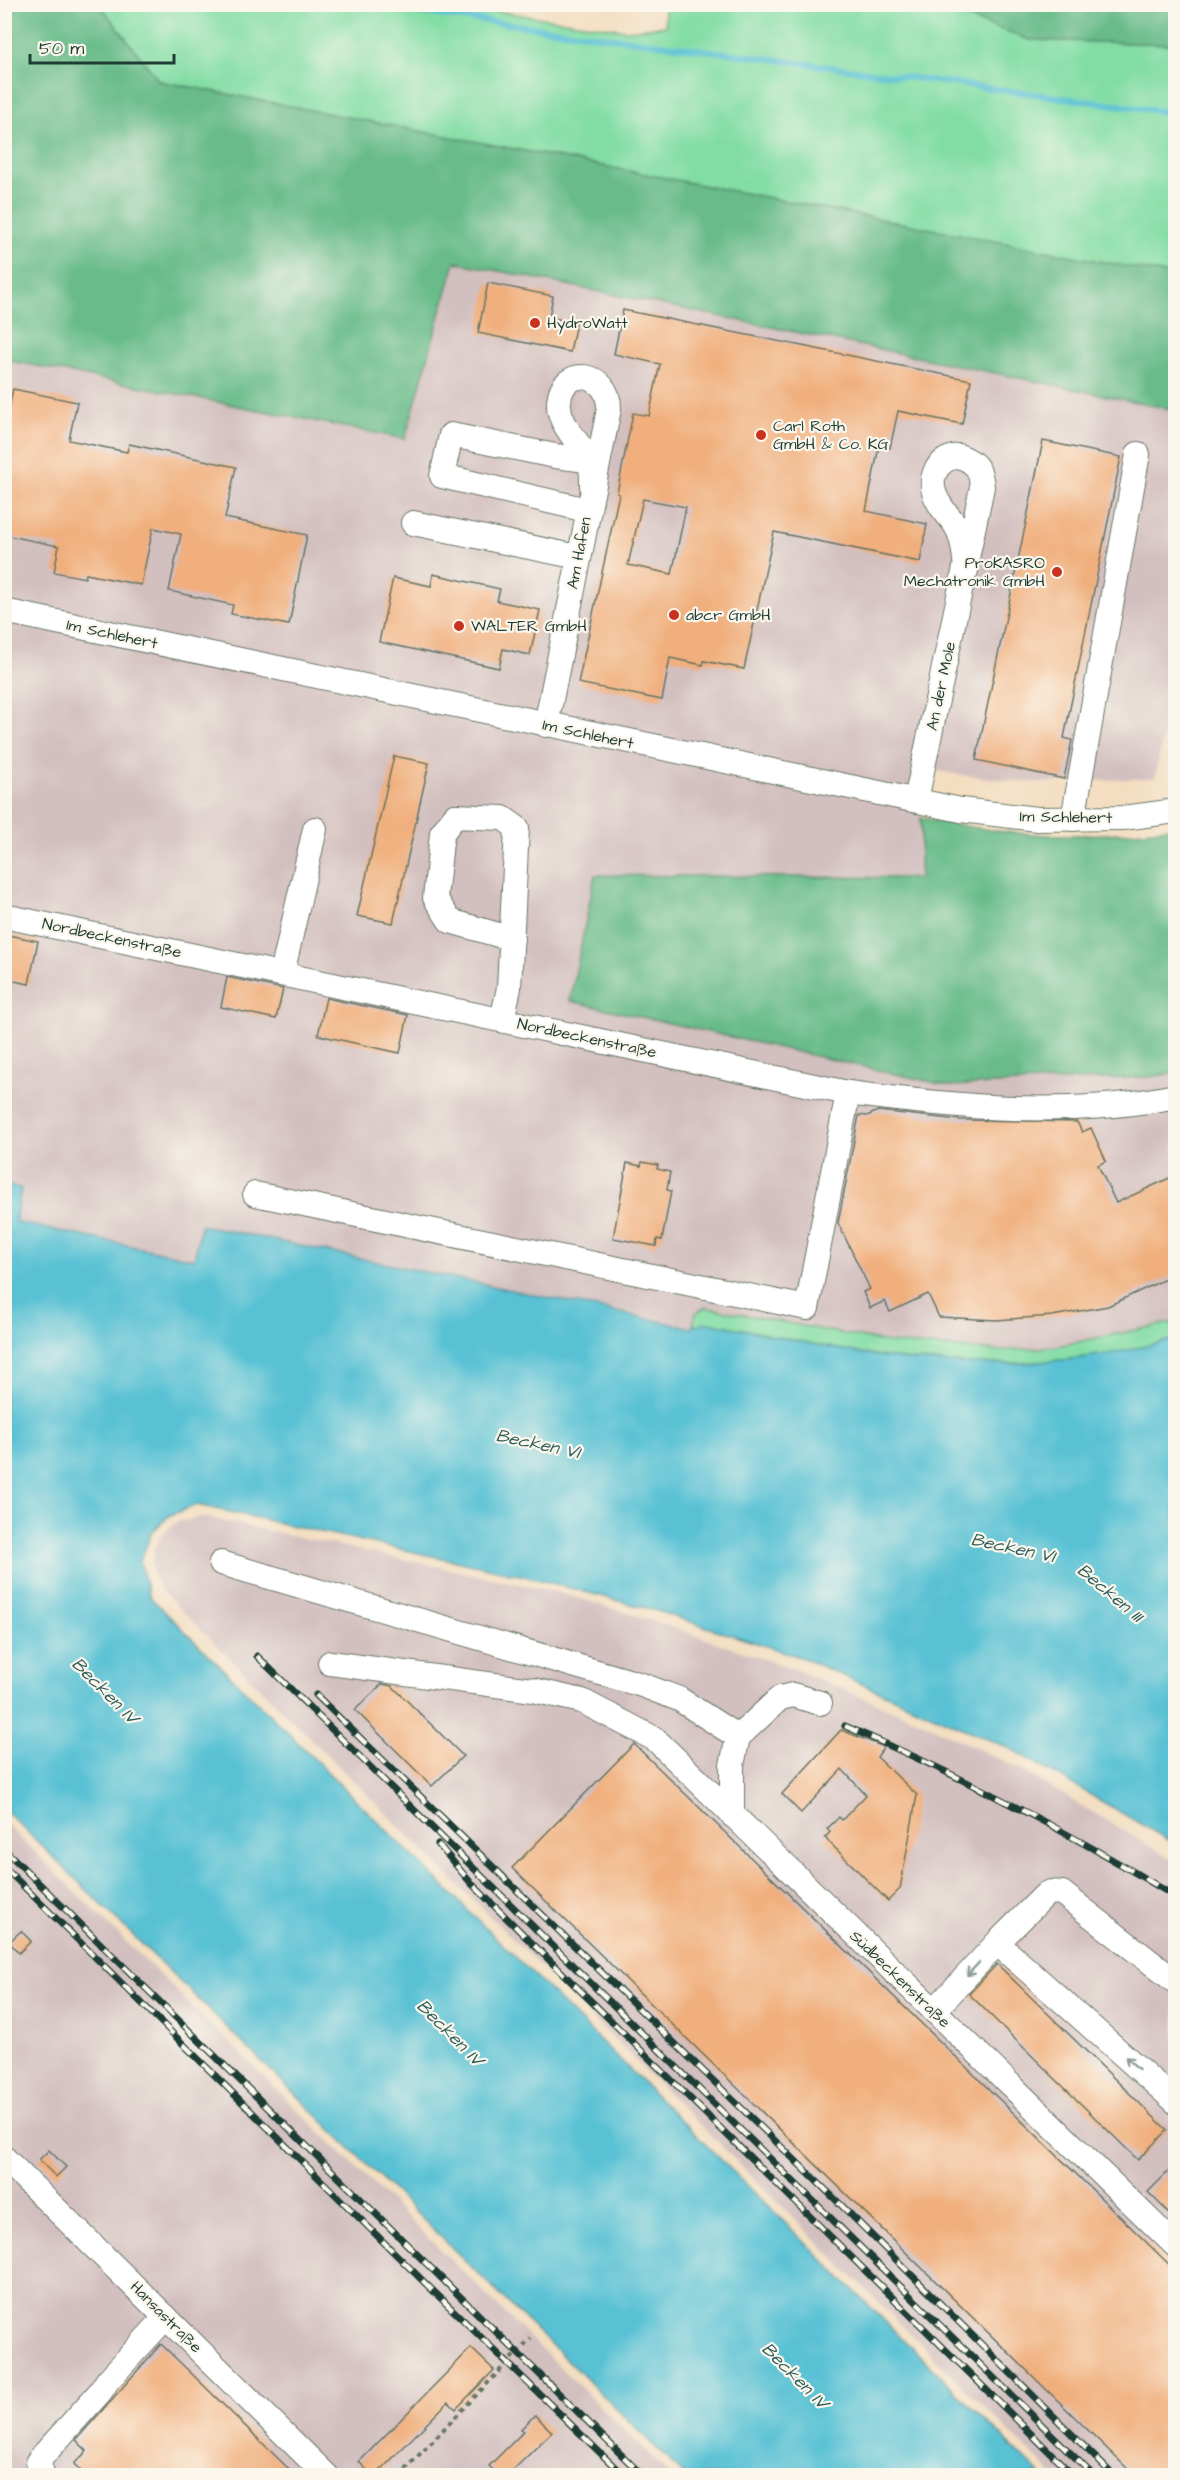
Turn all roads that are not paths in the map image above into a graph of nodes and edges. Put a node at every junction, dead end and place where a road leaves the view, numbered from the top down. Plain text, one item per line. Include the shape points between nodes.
1 (1138, 454) dead end
2 (587, 460) junction
3 (590, 498) junction
4 (414, 523) dead end
5 (578, 557) junction
6 (966, 571) dead end
7 (4, 611) edge
8 (546, 725) junction
9 (916, 800) junction
10 (1176, 812) edge
11 (1073, 819) junction
12 (315, 829) dead end
13 (4, 916) edge
14 (512, 939) junction
15 (282, 974) junction
16 (502, 1020) junction
17 (848, 1093) junction
18 (1176, 1096) edge
19 (255, 1194) dead end
20 (221, 1563) dead end
21 (330, 1663) dead end
22 (820, 1703) dead end
23 (738, 1737) junction
24 (732, 1815) junction
25 (997, 1943) junction
26 (1176, 1982) edge
27 (934, 2011) junction
28 (1176, 2102) edge
29 (4, 2158) edge
30 (1176, 2246) edge
31 (166, 2317) junction
32 (43, 2475) edge
33 (327, 2475) edge

1 - 11 street
2 - 3 street, Am Hafen via 591,470
2 - 3 street, Am Hafen via 560,413 559,398 565,384 577,377 590,378 602,385 609,399
2 - 3 street via 451,435 441,476
3 - 5 street, Am Hafen
4 - 5 street
5 - 8 street, Am Hafen
6 - 9 street, An der Mole
7 - 8 street, Im Schlehert
8 - 9 street, Im Schlehert
9 - 11 street, Im Schlehert via 982,813
10 - 11 street, Im Schlehert
12 - 15 street
13 - 15 street, Nordbeckenstraße
14 - 14 street via 517,828 503,818 455,816 442,833 435,898 450,921
14 - 16 street via 509,988
15 - 16 street, Nordbeckenstraße
16 - 17 street, Nordbeckenstraße
17 - 18 street, Nordbeckenstraße via 1000,1108 1060,1108
17 - 19 street via 807,1308
20 - 23 street via 642,1685 679,1699
21 - 24 street, Südbeckenstraße via 533,1689 582,1701 655,1739
22 - 23 street via 794,1695 780,1698
23 - 24 street via 732,1765
24 - 27 street, Südbeckenstraße
25 - 26 street via 1046,1894 1062,1893
25 -> 27 street
28 -> 25 street
27 - 30 street, Südbeckenstraße
29 - 31 street, Hansastraße
31 - 32 street via 38,2461
31 - 33 street, Hansastraße

